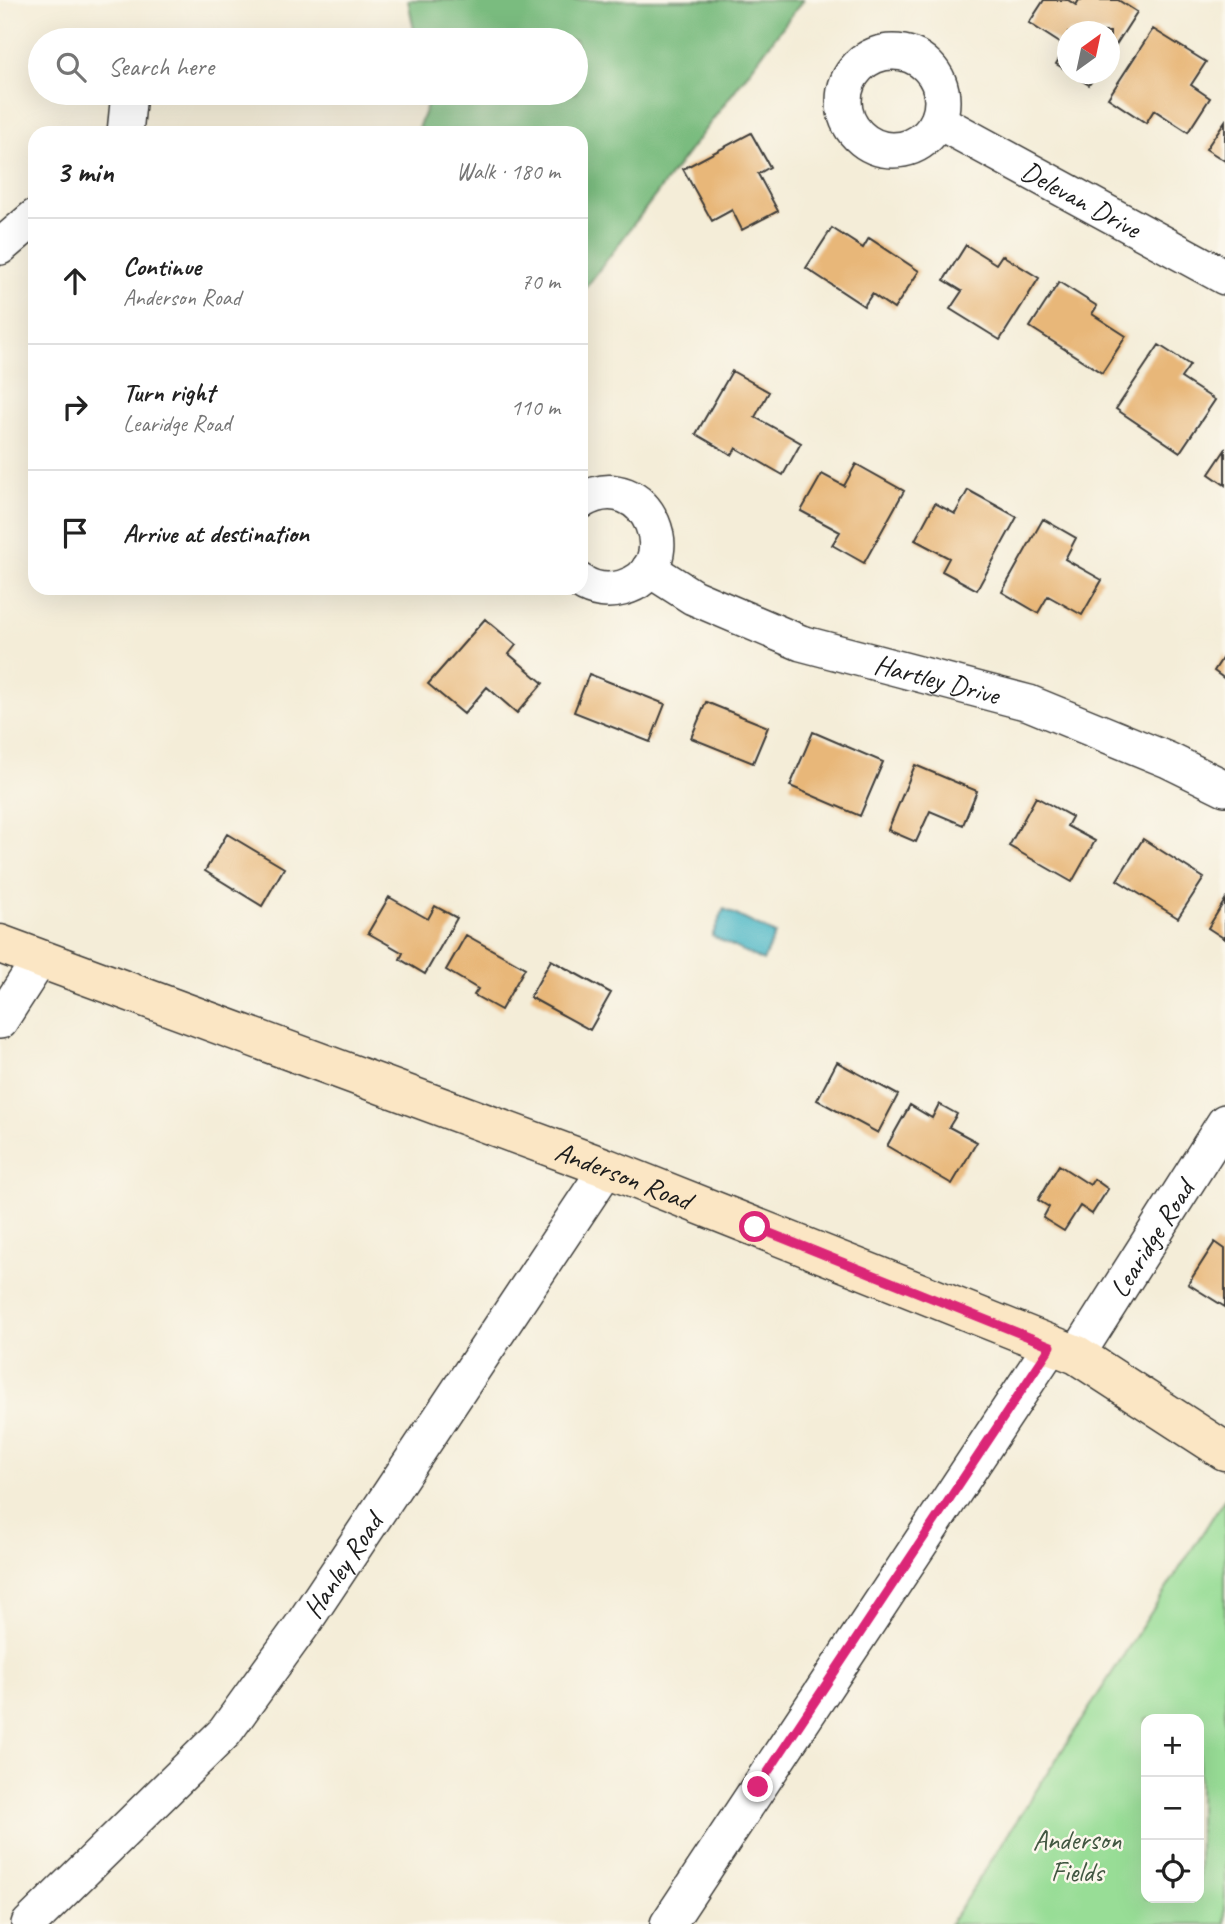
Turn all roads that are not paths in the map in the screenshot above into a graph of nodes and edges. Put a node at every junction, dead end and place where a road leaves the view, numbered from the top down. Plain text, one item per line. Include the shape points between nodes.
1 (128, 105) edge
2 (937, 121) dead end
3 (126, 126) edge
4 (28, 223) edge
5 (0, 247) edge
6 (1225, 277) edge
7 (588, 498) edge
8 (649, 569) junction
9 (588, 585) edge
10 (1225, 788) edge
11 (0, 944) edge
12 (40, 959) junction
13 (0, 1021) edge
14 (1225, 1122) edge
15 (607, 1168) junction
16 (1064, 1350) junction
17 (1225, 1451) edge
18 (29, 1924) edge
19 (668, 1924) edge

1 - 3 street
2 - 6 street, Delevan Drive
4 - 5 street
7 - 8 street via 612,493 639,503 655,527 656,549
8 - 9 street via 633,583 613,591
8 - 10 street, Hartley Drive via 692,597 801,643 1029,703
11 - 12 street, Anderson Road
12 - 13 street
12 - 15 street, Anderson Road
14 - 16 street, Learidge Road
15 - 16 street, Anderson Road
15 - 18 street, Hanley Road via 303,1624 225,1732
16 - 17 street, Anderson Road
16 - 19 street, Learidge Road

